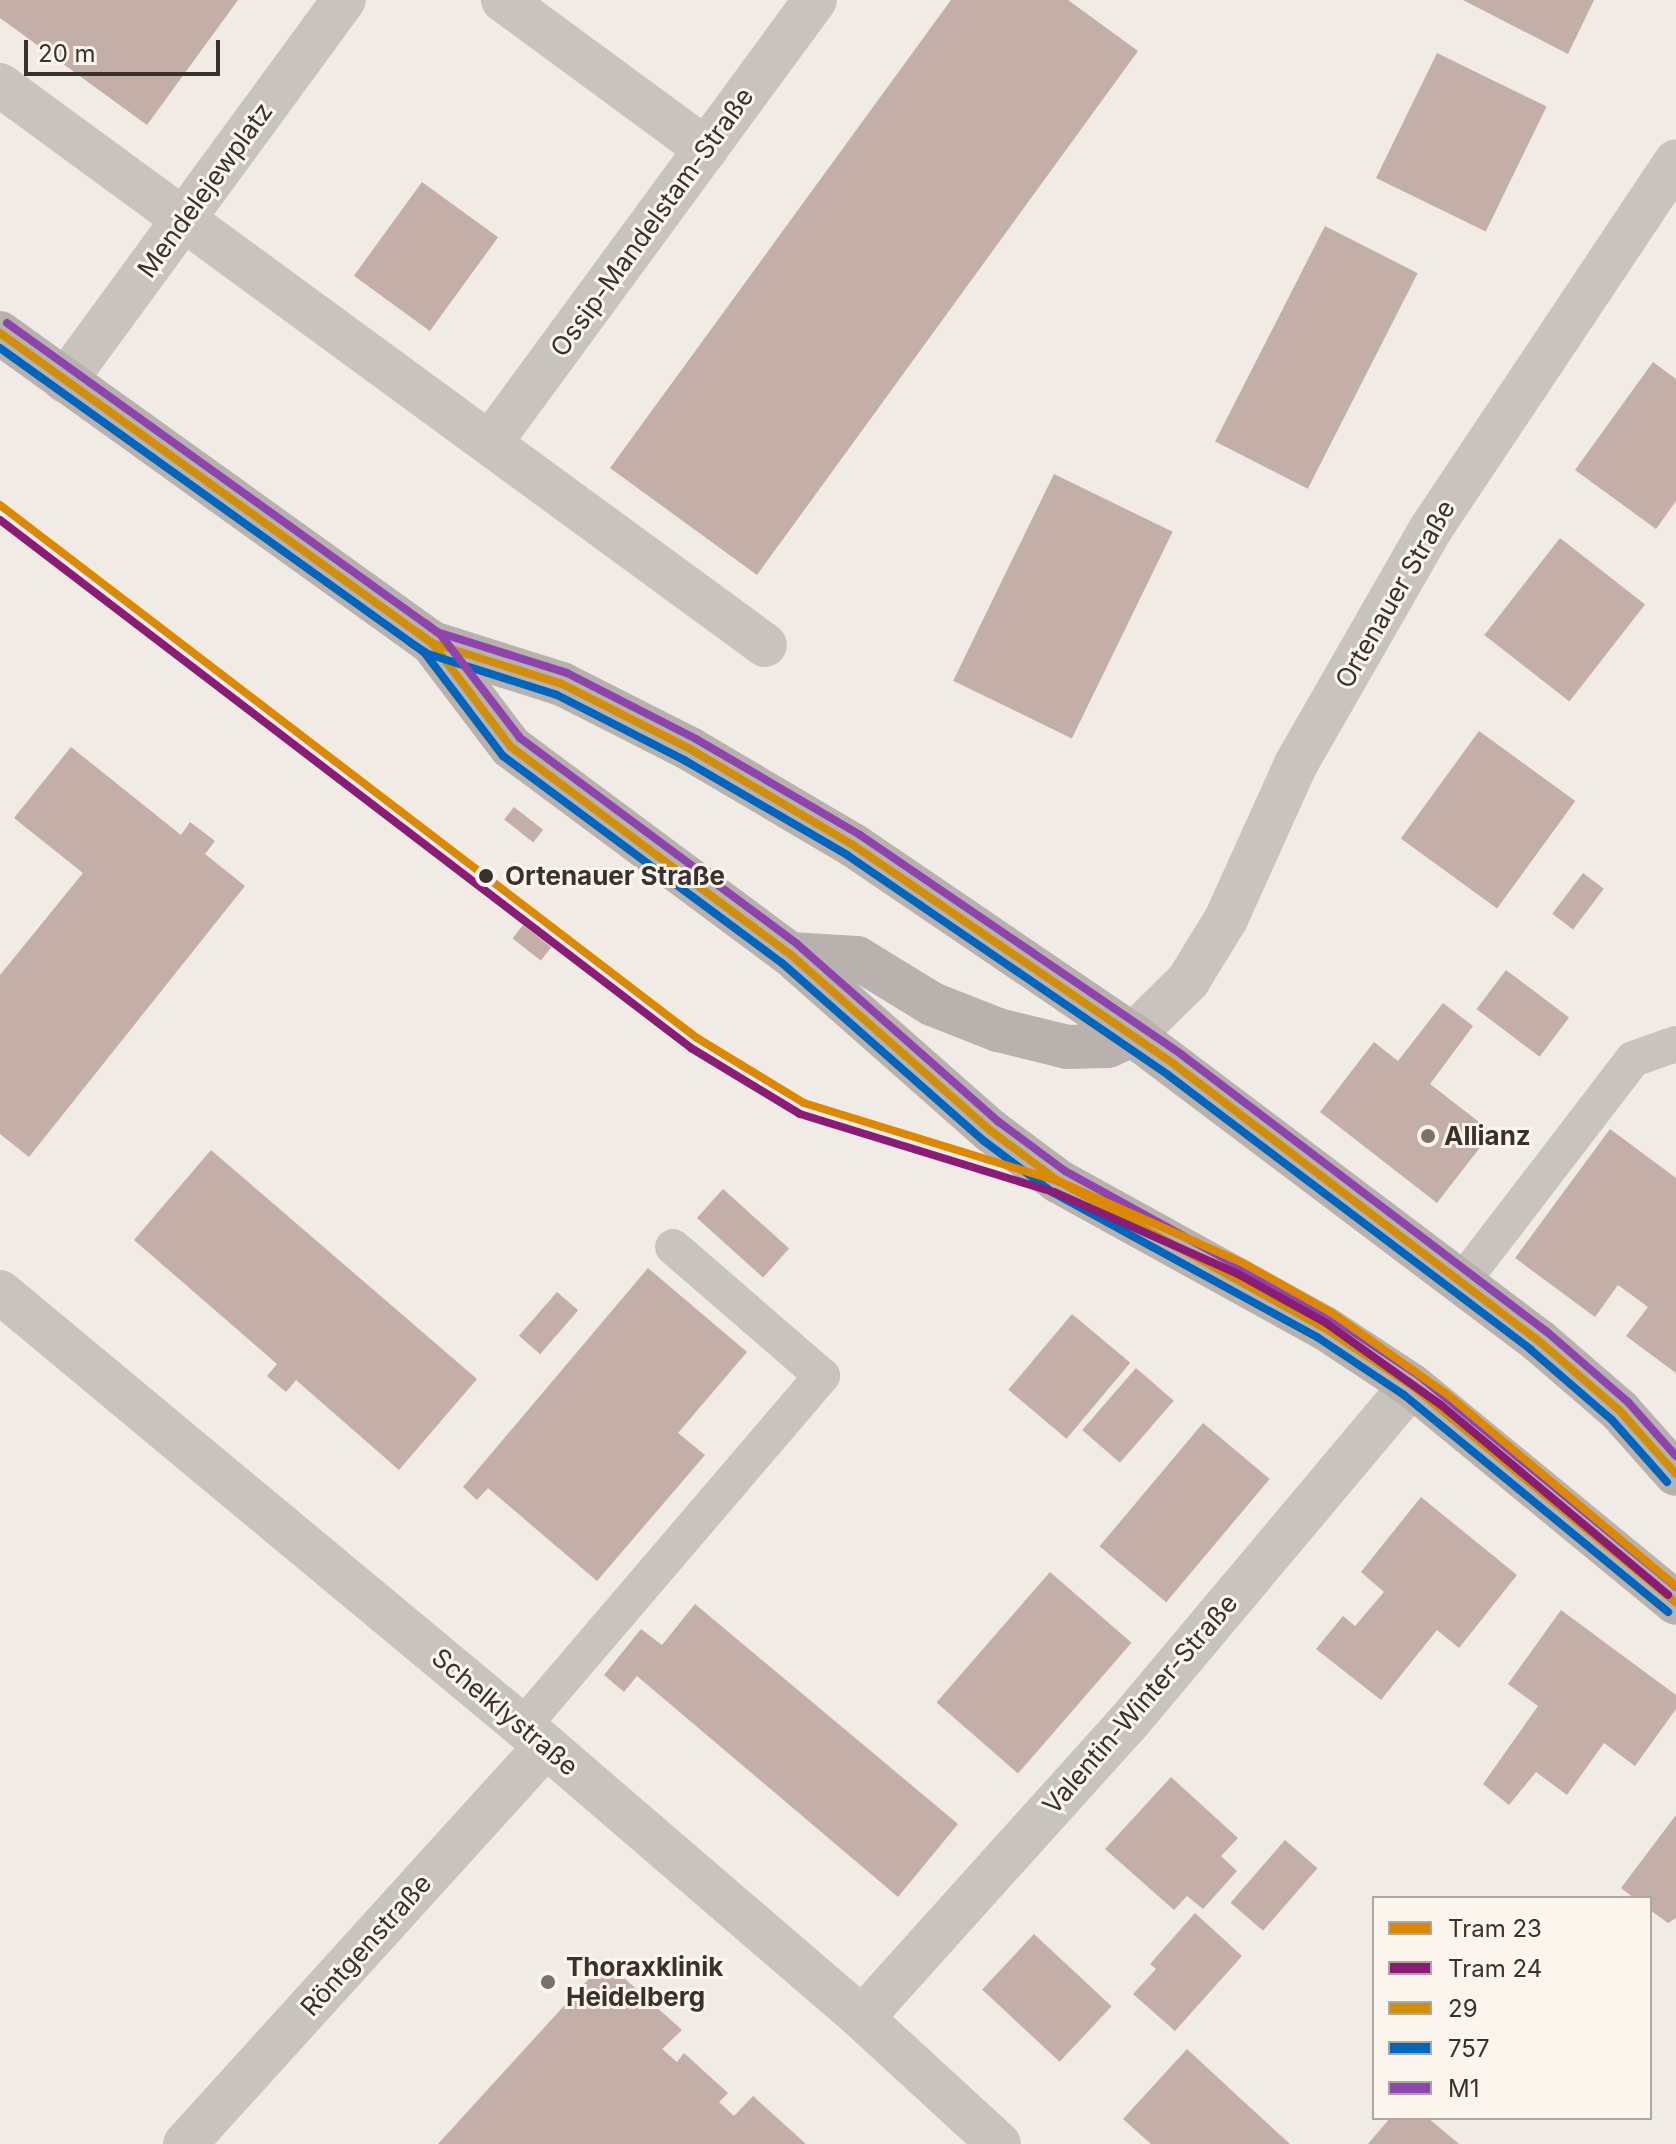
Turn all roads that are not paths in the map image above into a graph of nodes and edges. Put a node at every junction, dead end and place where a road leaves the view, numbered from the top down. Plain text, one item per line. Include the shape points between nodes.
1 (344, 0) edge
2 (503, 0) edge
3 (815, 0) edge
4 (0, 85) edge
5 (706, 149) junction
6 (1676, 161) edge
7 (183, 220) junction
8 (0, 333) edge
9 (65, 381) junction
10 (490, 443) junction
11 (432, 643) junction
12 (765, 645) dead end
13 (790, 954) junction
14 (1133, 1035) junction
15 (1676, 1044) edge
16 (673, 1247) dead end
17 (1462, 1282) junction
18 (0, 1292) edge
19 (1411, 1385) junction
20 (1676, 1474) edge
21 (1676, 1603) edge
22 (534, 1737) junction
23 (862, 2018) junction
24 (185, 2144) edge
25 (999, 2144) edge

1 - 7 street, Mendelejewplatz
2 - 5 street
3 - 5 street, Ossip-Mandelstam-Straße
4 - 7 street
5 - 10 street, Ossip-Mandelstam-Straße
6 - 14 street, Ortenauer Straße via 1430,530 1296,764 1226,919 1188,981
7 - 9 street, Mendelejewplatz
7 - 10 street
8 - 9 main road
9 - 11 main road
10 - 12 street
11 - 13 main road via 511,747
11 - 14 main road via 562,684 690,749 853,845
13 - 14 main road via 857,958 932,1004 998,1030 1067,1047 1108,1046
13 - 19 main road via 973,1115 1058,1181 1323,1327
14 - 17 main road
15 - 17 lane via 1633,1059
16 - 22 lane via 822,1376
17 - 20 main road via 1620,1411
18 - 22 street, Schelklystraße
19 - 21 main road
19 - 23 street, Valentin-Winter-Straße via 1127,1724
22 - 23 street, Schelklystraße
22 - 24 street, Röntgenstraße
23 - 25 street, Schelklystraße

